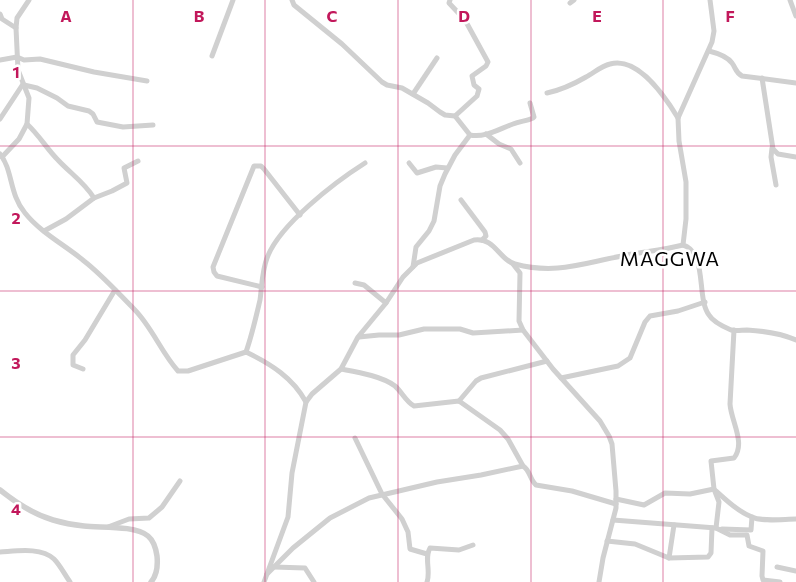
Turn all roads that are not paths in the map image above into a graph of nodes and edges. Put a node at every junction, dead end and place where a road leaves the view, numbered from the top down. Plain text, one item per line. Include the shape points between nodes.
1 (29, 0) edge
2 (233, 0) edge
3 (292, 0) edge
4 (450, 0) edge
5 (710, 0) edge
6 (790, 0) edge
7 (0, 14) edge
8 (796, 16) edge
9 (16, 28) junction
10 (709, 50) junction
11 (212, 56) dead end
12 (17, 58) junction
13 (437, 58) dead end
14 (0, 60) edge
15 (762, 78) junction
16 (147, 81) dead end
17 (796, 83) edge
18 (23, 84) junction
19 (547, 93) dead end
20 (413, 94) junction
21 (530, 102) dead end
22 (455, 116) junction
23 (678, 118) junction
24 (0, 119) edge
25 (27, 124) junction
26 (153, 125) dead end
27 (486, 134) junction
28 (470, 135) junction
29 (772, 147) junction
30 (1, 155) edge
31 (796, 157) edge
32 (138, 161) dead end
33 (365, 163) dead end
34 (409, 163) dead end
35 (520, 163) dead end
36 (447, 168) junction
37 (776, 186) dead end
38 (94, 198) junction
39 (461, 200) dead end
40 (300, 215) junction
41 (44, 231) junction
42 (482, 240) junction
43 (683, 245) junction
44 (513, 264) junction
45 (413, 266) junction
46 (355, 283) dead end
47 (262, 287) junction
48 (115, 290) junction
49 (704, 302) junction
50 (386, 303) junction
51 (523, 330) junction
52 (734, 330) junction
53 (358, 337) junction
54 (796, 340) edge
55 (246, 352) junction
56 (547, 361) junction
57 (82, 369) dead end
58 (341, 369) junction
59 (561, 378) junction
60 (459, 401) junction
61 (306, 402) junction
62 (356, 438) dead end
63 (523, 466) junction
64 (180, 481) dead end
65 (714, 489) junction
66 (0, 490) edge
67 (382, 494) junction
68 (616, 501) junction
69 (752, 517) junction
70 (796, 519) edge
71 (613, 520) junction
72 (674, 525) junction
73 (108, 527) junction
74 (716, 528) junction
75 (607, 541) junction
76 (473, 545) dead end
77 (0, 552) edge
78 (427, 554) junction
79 (669, 558) junction
80 (274, 567) junction
81 (777, 567) dead end
82 (796, 571) edge
83 (268, 574) junction
84 (70, 582) edge
85 (151, 582) edge
86 (264, 582) edge
87 (314, 582) edge
88 (427, 582) edge
89 (599, 582) edge
90 (780, 582) edge

1 - 9 street via 16,18
2 - 11 street
3 - 20 street via 387,86
4 - 22 street via 488,62 472,76 474,85 479,88 477,96
5 - 10 street via 714,31
6 - 8 street
7 - 9 street
9 - 12 street
10 - 15 street via 729,60 738,74
10 - 23 street
12 - 14 street
12 - 16 street via 40,58
12 - 18 street
13 - 20 street
15 - 17 street
15 - 29 street
18 - 24 street
18 - 25 street via 29,98
18 - 26 street via 37,88 68,106 89,111 97,122 123,128
19 - 23 street via 563,89 609,64 622,64 642,72
20 - 22 street via 445,115
21 - 27 street via 533,118
22 - 28 street
23 - 43 street via 686,182
25 - 30 street via 19,139
25 - 38 street
27 - 28 street
27 - 35 street via 511,149
28 - 36 street
29 - 31 street via 778,154
29 - 37 street
30 - 41 street via 17,202
32 - 38 street via 124,168 126,183
33 - 40 street
34 - 36 street via 418,173 436,167
36 - 45 street via 432,226 416,247
38 - 41 street
39 - 42 street via 485,232
40 - 47 street via 268,255
40 - 47 street via 264,169 254,166 224,238 214,272 218,276
41 - 48 street via 86,262
42 - 44 street via 488,241
42 - 45 street via 474,240
43 - 44 street via 568,268
43 - 49 street via 696,260
44 - 51 street via 520,273 519,321
45 - 50 street
46 - 50 street via 364,285
47 - 55 street
48 - 55 street via 143,318 178,371 188,371
48 - 57 street via 73,355 73,365
49 - 52 street via 711,318
49 - 59 street via 648,317 630,358 618,366
50 - 53 street
51 - 53 street via 473,333 460,329 424,329 399,335
51 - 56 street
52 - 54 street via 771,332
52 - 65 street via 730,404 738,450 734,458 711,461
53 - 58 street
55 - 61 street via 289,379
56 - 59 street
56 - 60 street via 481,378
58 - 60 street via 386,380 414,406
58 - 61 street
59 - 68 street via 609,436
60 - 63 street via 500,430
61 - 83 street via 293,467 288,517
62 - 67 street
63 - 67 street
63 - 68 street via 536,485
64 - 73 street via 162,506 148,518 129,519
65 - 68 street via 690,494 665,493 644,504
65 - 69 street via 731,505
65 - 74 street via 719,502
66 - 73 street via 24,508 53,520
67 - 78 street via 402,519 410,549
67 - 80 street via 334,516
68 - 71 street
69 - 70 street
69 - 74 street via 751,530
71 - 72 street
71 - 75 street
72 - 74 street
72 - 79 street
73 - 85 street via 138,530 153,541 157,569
74 - 79 street via 708,557
74 - 90 street via 730,535 747,535 749,546 763,551 764,580
75 - 79 street via 635,544
75 - 89 street
76 - 78 street via 459,550 430,548
77 - 84 street via 44,553 54,559
78 - 88 street
80 - 83 street
80 - 87 street via 304,568
81 - 82 street
83 - 86 street

